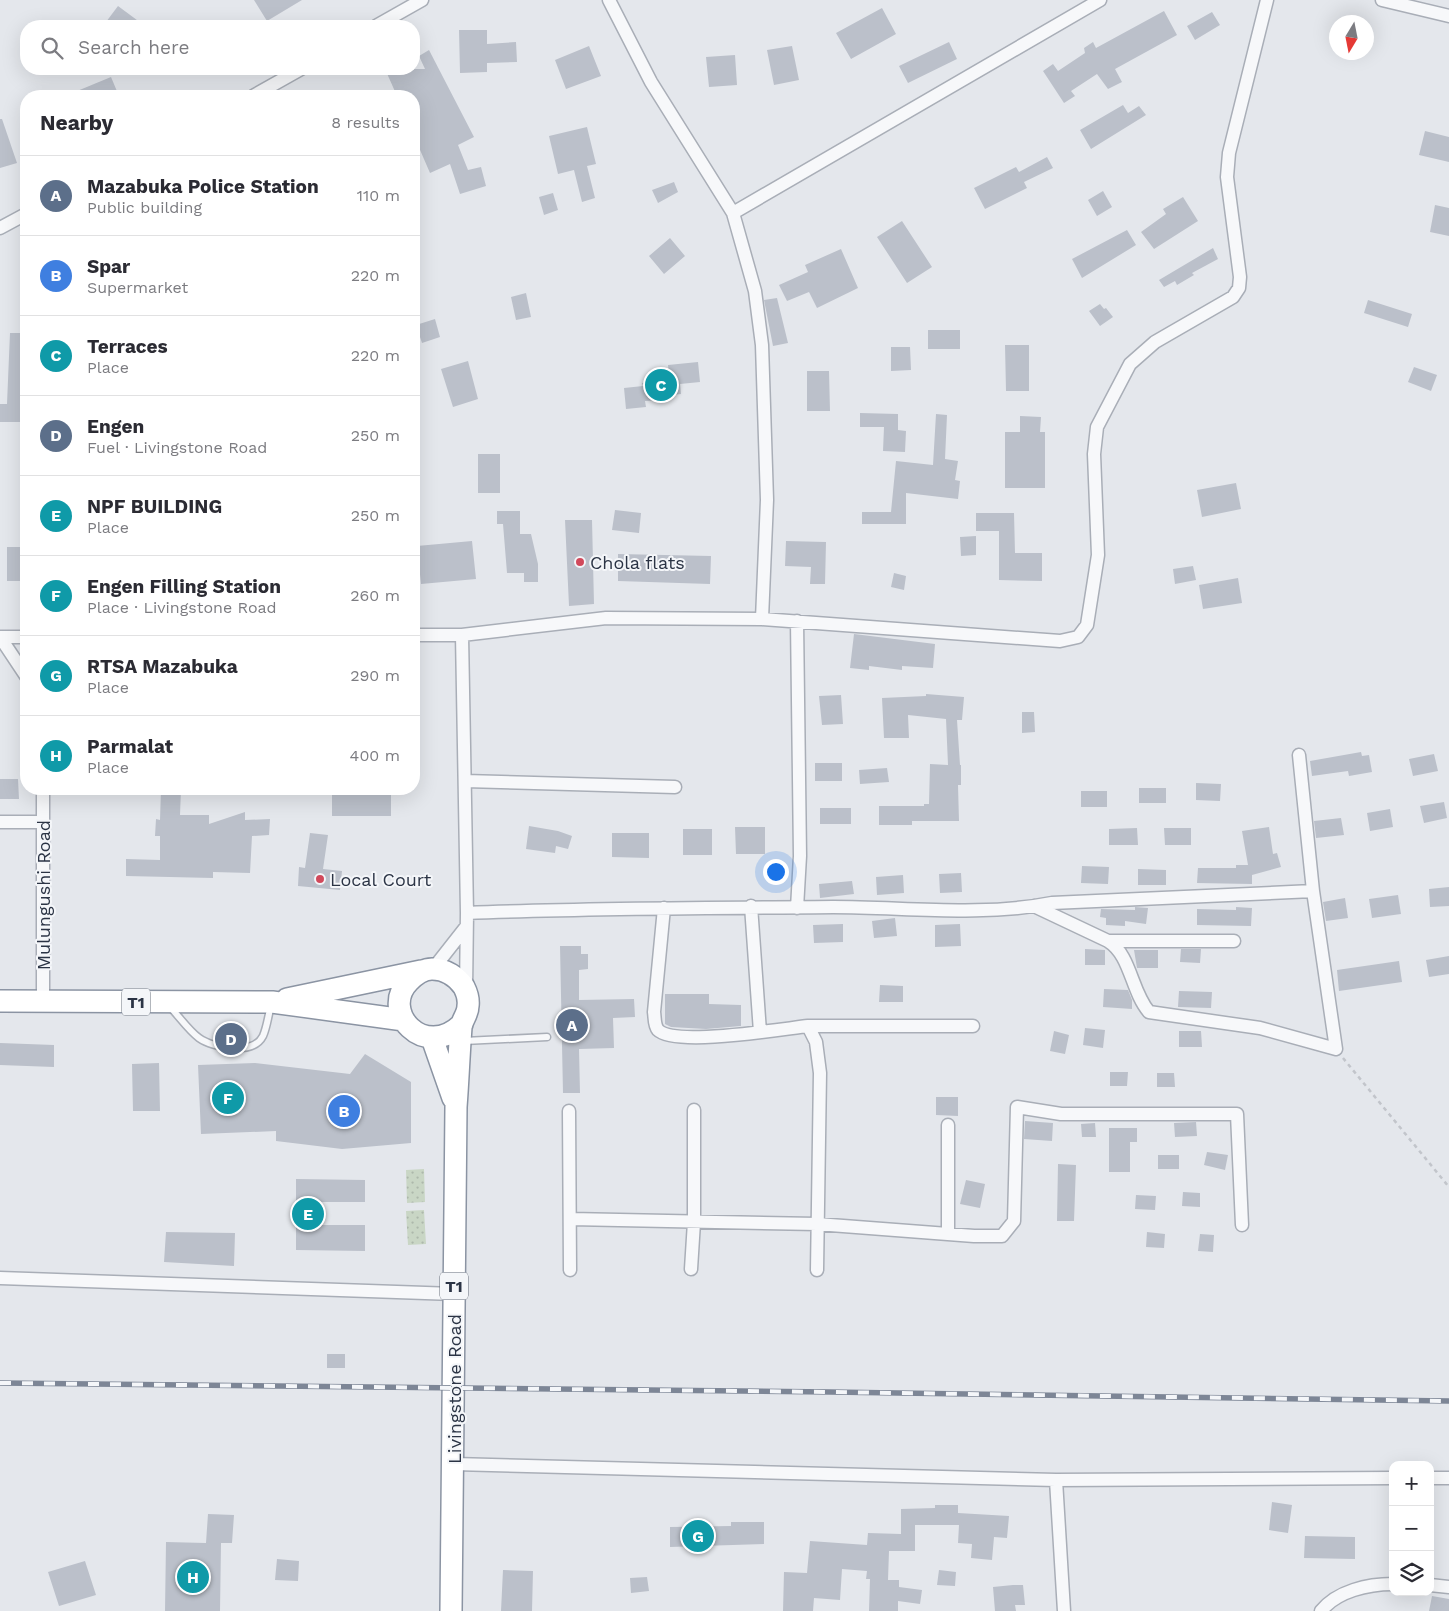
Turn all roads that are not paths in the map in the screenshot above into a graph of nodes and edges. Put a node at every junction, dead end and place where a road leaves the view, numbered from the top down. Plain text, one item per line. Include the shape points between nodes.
1 (422, 0) edge
2 (609, 0) edge
3 (1100, 0) edge
4 (1266, 0) edge
5 (1382, 0) edge
6 (1449, 16) edge
7 (387, 20) edge
8 (290, 75) edge
9 (264, 90) edge
10 (733, 213) junction
11 (20, 217) edge
12 (0, 228) edge
13 (762, 619) junction
14 (797, 621) junction
15 (420, 635) edge
16 (462, 635) junction
17 (0, 637) edge
18 (20, 637) edge
19 (20, 667) edge
20 (1299, 755) dead end
21 (465, 781) junction
22 (675, 787) dead end
23 (43, 795) edge
24 (0, 822) edge
25 (43, 822) junction
26 (1313, 891) junction
27 (752, 906) junction
28 (1034, 906) junction
29 (664, 908) junction
30 (797, 908) junction
31 (467, 912) junction
32 (466, 927) junction
33 (1108, 941) junction
34 (1234, 941) dead end
35 (429, 970) junction
36 (466, 990) junction
37 (0, 1001) edge
38 (43, 1001) junction
39 (165, 1002) junction
40 (272, 1002) junction
41 (404, 1020) junction
42 (808, 1026) junction
43 (973, 1026) dead end
44 (760, 1032) junction
45 (461, 1033) junction
46 (547, 1037) dead end
47 (432, 1038) junction
48 (456, 1108) junction
49 (694, 1110) dead end
50 (570, 1111) dead end
51 (948, 1125) dead end
52 (571, 1219) junction
53 (694, 1222) junction
54 (817, 1224) junction
55 (1242, 1224) dead end
56 (948, 1234) junction
57 (691, 1269) dead end
58 (570, 1270) dead end
59 (817, 1270) dead end
60 (0, 1278) edge
61 (454, 1294) junction
62 (454, 1464) junction
63 (1389, 1478) edge
64 (1434, 1478) edge
65 (1449, 1478) edge
66 (1056, 1480) junction
67 (1389, 1584) edge
68 (1434, 1585) edge
69 (1449, 1587) edge
70 (451, 1611) edge
71 (1064, 1611) edge
72 (1321, 1611) edge

1 - 7 street
2 - 10 street via 651,82
3 - 10 street
4 - 14 street via 1229,153 1227,177 1239,288 1233,297 1155,342 1130,364 1097,427 1094,454 1098,555 1084,632 1078,637 1060,641
5 - 6 street
8 - 9 street
10 - 13 street via 755,291 762,345 767,500
11 - 12 street
13 - 14 street
13 - 16 street via 606,618
14 - 30 street via 800,856
15 - 16 street
16 - 21 street
17 - 18 street
17 - 19 street
20 - 26 street
21 - 22 street
21 - 31 street
23 - 25 street, Mulungushi Road
24 - 25 street
25 - 38 street, Mulungushi Road
26 - 28 street
26 - 33 street via 1336,1049 1252,1026 1149,1012 1120,951
27 - 29 street
27 - 30 street
27 - 44 street
28 - 30 street via 984,909
28 - 33 street
29 - 31 street
29 - 44 street via 654,1012 659,1031 692,1038
31 - 32 street
32 - 35 street
32 - 36 street
33 - 34 street
35 - 36 highway via 446,972 458,979
35 - 40 highway, T1
35 - 41 highway via 414,976 405,985 400,996
36 - 45 highway, Livingstone Road / T1 via 468,1007
37 - 38 highway, T1
38 - 39 highway, T1
39 - 40 highway, T1
39 - 40 lane via 199,1038 221,1046 249,1048 262,1037
40 - 41 highway, T1
41 - 47 highway via 416,1033
42 - 43 street
42 - 44 street
42 - 54 street via 816,1042 820,1072
45 - 46 lane
45 - 47 highway
45 - 48 highway, Livingstone Road / T1
47 - 48 highway, Livingstone Road / T1
48 - 61 highway, Livingstone Road / T1
49 - 53 street
50 - 52 street
51 - 56 street
52 - 53 street
52 - 58 street
53 - 54 street
53 - 57 street
54 - 56 street
54 - 59 street
55 - 56 street via 1237,1114 1061,1114 1017,1107 1014,1221 1002,1236
60 - 61 street
61 - 62 highway, Livingstone Road / T1
62 - 66 street
62 - 70 highway, Livingstone Road / T1
63 - 66 street
64 - 65 street
66 - 71 street
67 - 72 street via 1362,1587 1326,1605
68 - 69 street

